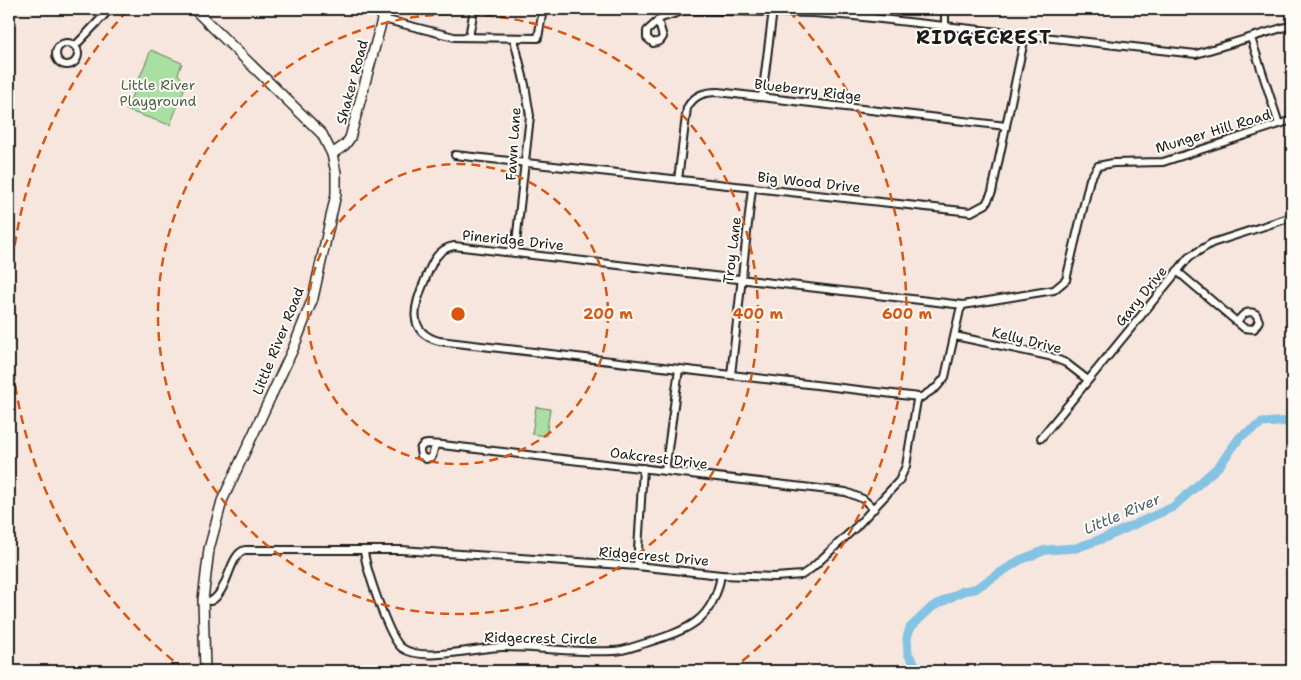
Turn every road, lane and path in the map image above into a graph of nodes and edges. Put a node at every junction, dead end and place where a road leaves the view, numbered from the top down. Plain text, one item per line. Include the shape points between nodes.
1 (110, 9) edge
2 (194, 9) edge
3 (385, 9) edge
4 (474, 9) edge
5 (543, 9) edge
6 (945, 9) edge
7 (773, 10) edge
8 (854, 12) edge
9 (383, 19) junction
10 (658, 20) dead end
11 (1292, 25) edge
12 (945, 26) junction
13 (1025, 36) junction
14 (469, 37) junction
15 (1251, 38) junction
16 (514, 39) junction
17 (75, 46) dead end
18 (762, 97) junction
19 (1292, 120) edge
20 (1279, 124) junction
21 (1006, 126) junction
22 (332, 154) junction
23 (455, 155) dead end
24 (526, 163) junction
25 (678, 180) junction
26 (752, 188) junction
27 (1292, 217) edge
28 (515, 252) junction
29 (1178, 271) junction
30 (742, 279) junction
31 (964, 305) junction
32 (1237, 322) dead end
33 (955, 336) junction
34 (679, 369) junction
35 (731, 375) junction
36 (1088, 380) junction
37 (920, 397) junction
38 (1041, 438) dead end
39 (435, 445) dead end
40 (643, 468) junction
41 (665, 471) junction
42 (874, 509) junction
43 (364, 550) junction
44 (637, 566) junction
45 (721, 575) junction
46 (203, 600) junction
47 (205, 671) edge

1 - 17 street
2 - 22 main road, Little River Road via 308,119 322,134
3 - 9 main road, Shaker Road
4 - 14 street
5 - 16 street via 538,38
6 - 12 street
7 - 8 street
7 - 10 street via 686,10
7 - 18 street
8 - 12 street
9 - 14 street via 439,34
9 - 22 main road, Shaker Road via 350,138 346,145
11 - 15 street
12 - 13 street
13 - 15 street via 1196,54
13 - 21 street, Big Wood Drive
14 - 16 street
15 - 20 street
16 - 24 street, Fawn Lane via 530,116
18 - 21 street, Blueberry Ridge
18 - 25 street, Blueberry Ridge via 711,92 692,99 685,114
19 - 20 street, Munger Hill Road
20 - 31 street, Munger Hill Road via 1163,162 1098,166 1090,179 1063,285 1048,291
21 - 26 street, Big Wood Drive via 992,192 986,204 971,212
22 - 46 main road, Little River Road via 336,194 313,298 293,349 222,501 209,549
23 - 24 street, Big Wood Drive
24 - 25 street, Big Wood Drive
24 - 28 street, Fawn Lane
25 - 26 street, Big Wood Drive
26 - 30 street, Troy Lane
27 - 29 street, Gary Drive via 1204,246
28 - 30 street, Pineridge Drive
28 - 34 street, Pineridge Drive via 462,246 441,251 433,261 415,305 416,318 423,332 439,341
29 - 32 street
29 - 36 street, Gary Drive
30 - 31 street, Pineridge Drive
30 - 35 street, Troy Lane
31 - 33 street
33 - 36 street, Kelly Drive via 1058,359
33 - 37 street via 942,383
34 - 35 street, Pineridge Drive
34 - 41 street
35 - 37 street, Pineridge Drive
36 - 38 street, Gary Drive
37 - 42 street, Ridgecrest Drive via 906,466 899,481
39 - 40 street, Oakcrest Drive
40 - 41 street, Oakcrest Drive
40 - 44 street
41 - 42 street, Oakcrest Drive via 846,492 863,499
42 - 45 street, Ridgecrest Drive via 802,575
43 - 44 street, Ridgecrest Drive via 425,551
43 - 45 street, Ridgecrest Circle via 381,608 397,644 408,652 425,654 503,647 598,652 629,648 678,633 696,622 714,602
43 - 46 street, Ridgecrest Drive via 240,552 220,593 211,601
44 - 45 street, Ridgecrest Drive
46 - 47 main road, Little River Road

